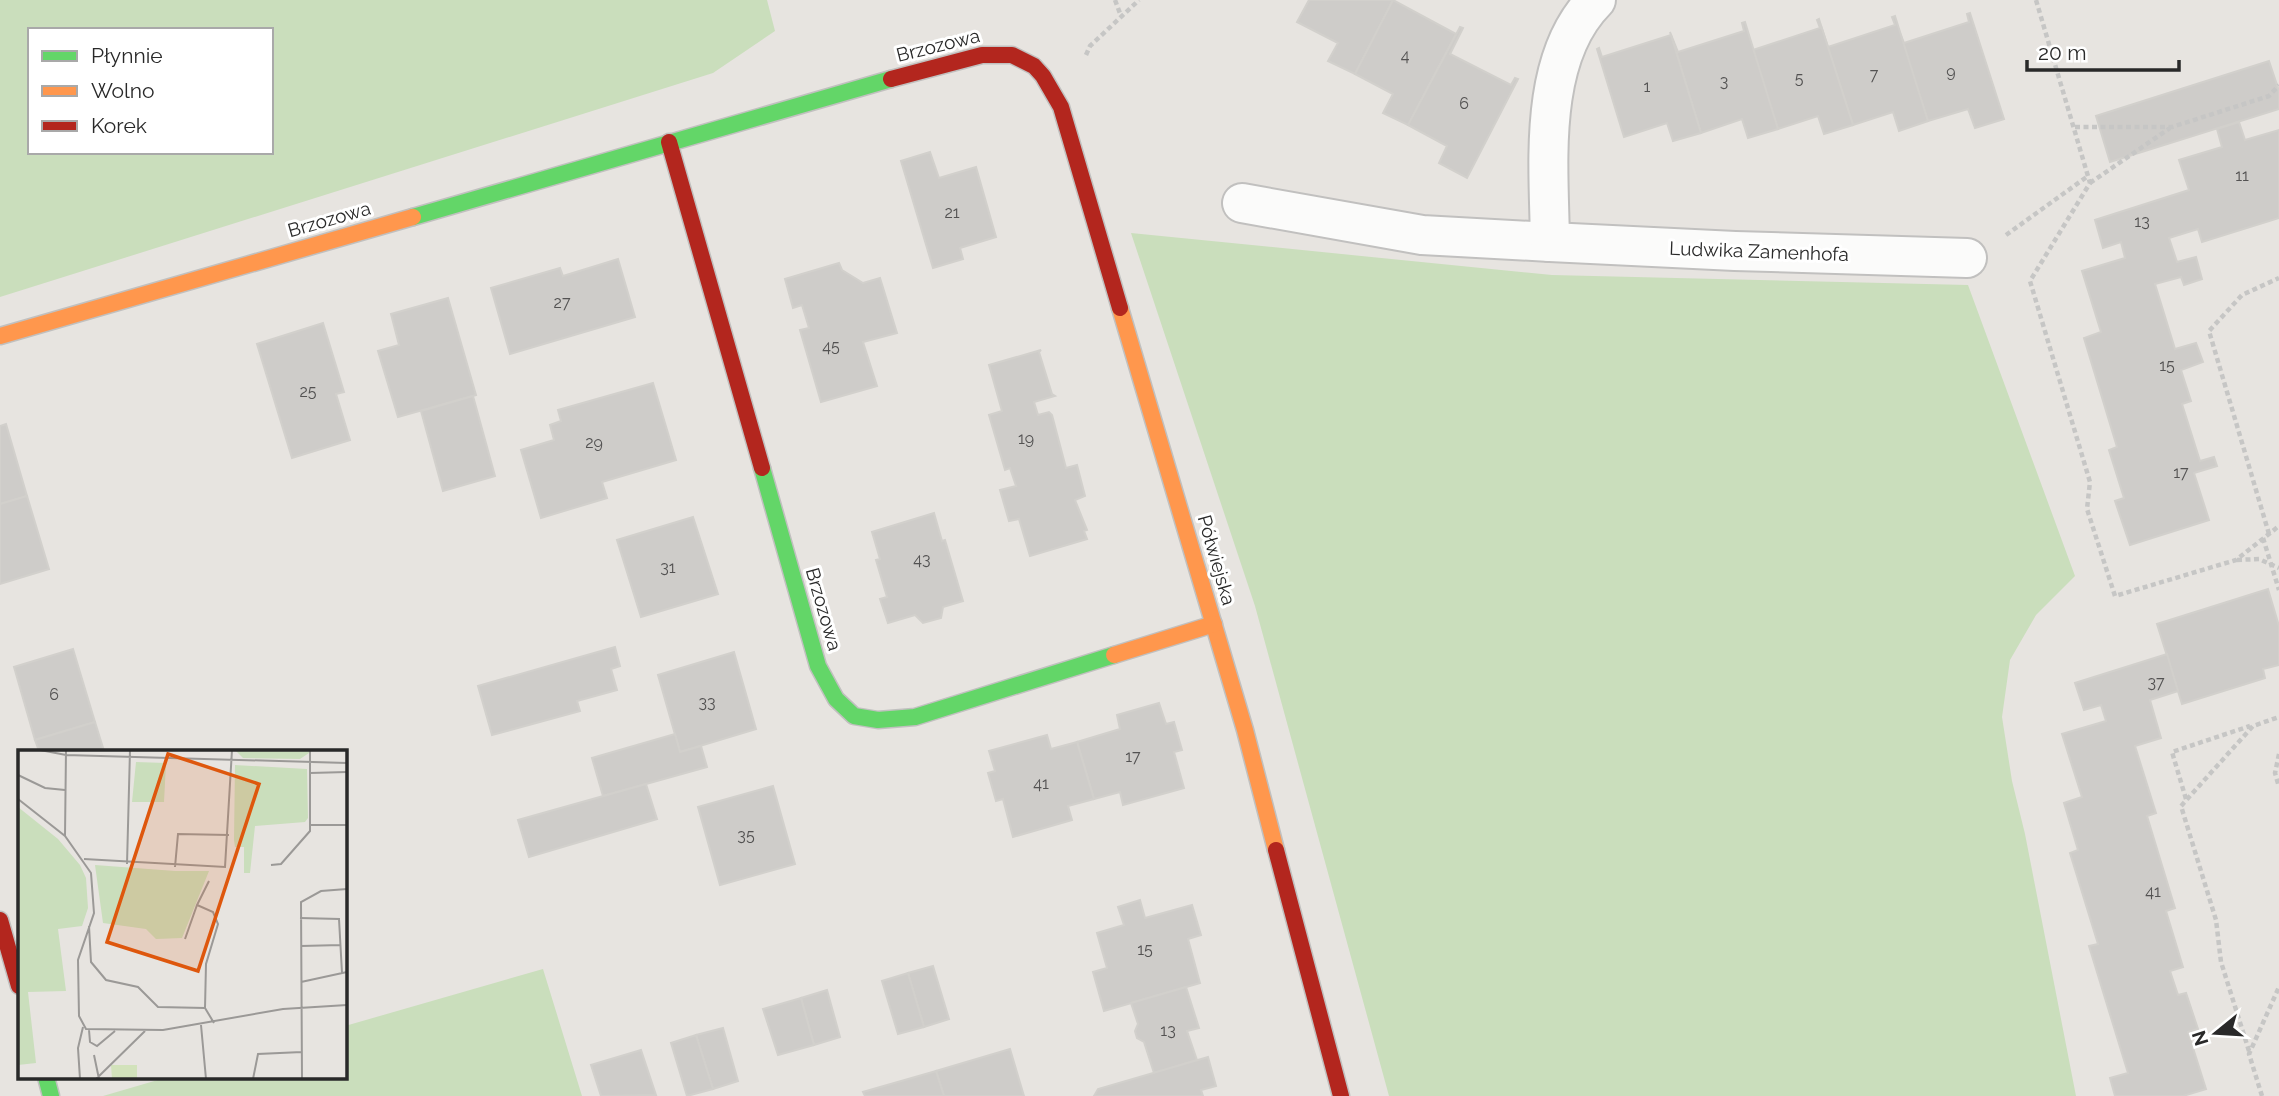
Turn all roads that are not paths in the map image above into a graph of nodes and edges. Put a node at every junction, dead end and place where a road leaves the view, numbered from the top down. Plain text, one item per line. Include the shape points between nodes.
1 (1596, 0) edge
2 (1017, 56) joint
3 (669, 142) junction
4 (1242, 203) dead end
5 (1550, 242) junction
6 (1967, 258) road end
7 (0, 336) edge
8 (1214, 624) junction
9 (0, 920) edge
10 (18, 983) edge
11 (46, 1078) edge
12 (51, 1096) edge
13 (1341, 1096) edge

1 - 5 street via 1566,44 1552,101
2 - 3 street, Brzozowa via 991,52 963,58
2 - 8 street, Półwiejska via 1048,79 1061,107
3 - 7 street, Brzozowa
3 - 8 street, Brzozowa via 818,666 841,706 856,717 875,722 915,717
4 - 5 street, Ludwika Zamenhofa via 1422,235
5 - 6 street, Ludwika Zamenhofa
8 - 13 street, Półwiejska
9 - 10 street
11 - 12 street

